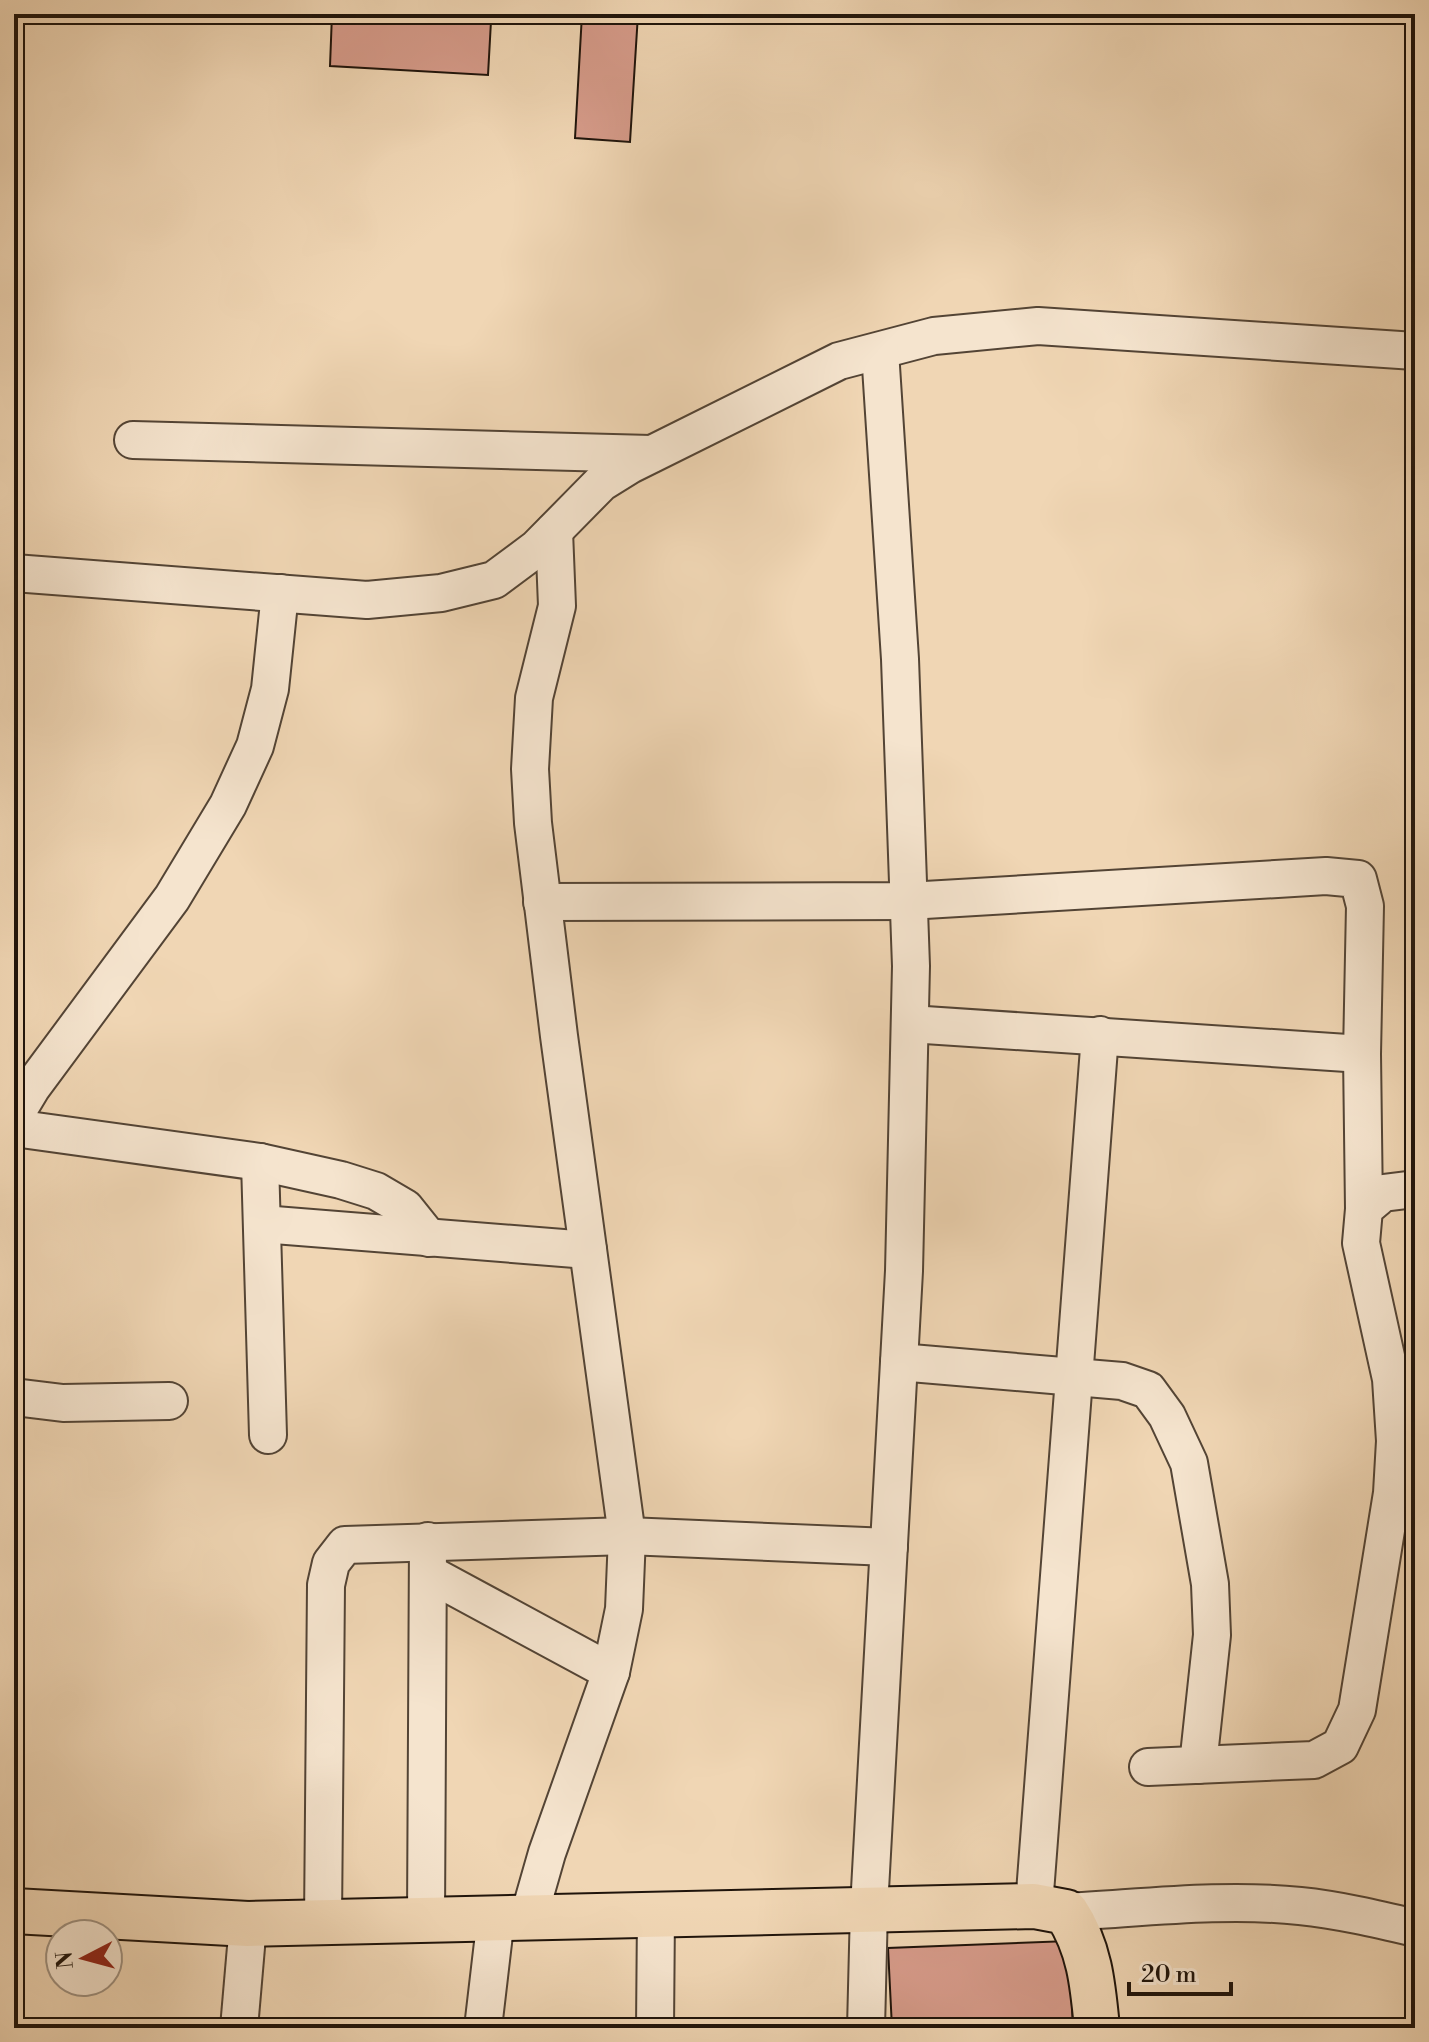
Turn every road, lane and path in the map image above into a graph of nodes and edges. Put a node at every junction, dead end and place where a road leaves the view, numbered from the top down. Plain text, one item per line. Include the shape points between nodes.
1 (880, 351) junction
2 (1415, 351) edge
3 (133, 440) dead end
4 (653, 454) junction
5 (554, 531) junction
6 (14, 573) edge
7 (280, 593) junction
8 (908, 901) junction
9 (542, 902) junction
10 (910, 1024) junction
11 (1100, 1035) junction
12 (1362, 1054) junction
13 (14, 1117) edge
14 (14, 1128) edge
15 (260, 1162) junction
16 (1415, 1189) edge
17 (1364, 1209) junction
18 (262, 1224) junction
19 (429, 1238) junction
20 (588, 1250) junction
21 (899, 1362) junction
22 (1074, 1377) junction
23 (14, 1397) edge
24 (169, 1401) dead end
25 (268, 1435) dead end
26 (627, 1536) junction
27 (889, 1547) junction
28 (428, 1557) junction
29 (611, 1672) junction
30 (1198, 1765) junction
31 (1148, 1767) dead end
32 (869, 1908) junction
33 (1050, 1909) junction
34 (14, 1911) edge
35 (656, 1913) junction
36 (513, 1916) junction
37 (426, 1919) junction
38 (323, 1922) junction
39 (248, 1924) junction
40 (1415, 1928) edge
41 (239, 2028) edge
42 (483, 2028) edge
43 (655, 2028) edge
44 (866, 2028) edge
45 (1097, 2028) edge

1 - 2 street via 934,336 1038,326
1 - 4 street via 839,361
1 - 8 street via 900,659
3 - 4 street
4 - 5 street via 601,483
5 - 7 street via 494,580 441,593 367,600
5 - 9 street via 557,606 534,698 530,769
6 - 7 street
7 - 13 street via 270,689 255,746 228,805 172,898
8 - 9 street
8 - 10 street
8 - 12 street via 1326,876 1358,879 1365,906
9 - 20 street
10 - 11 street
10 - 21 street
11 - 12 street
11 - 22 street
12 - 17 street
14 - 15 street
15 - 18 street
15 - 19 street via 376,1191 405,1208
16 - 17 street via 1383,1193
17 - 30 street via 1361,1243 1391,1379 1395,1441 1392,1493 1357,1710 1340,1746 1314,1760
18 - 19 street
18 - 25 street
19 - 20 street
20 - 26 street
21 - 22 street
21 - 27 street
22 - 30 street via 1122,1381 1148,1390 1189,1463 1210,1584 1212,1635
22 - 33 street
23 - 24 street via 63,1403
26 - 27 street
26 - 28 street
26 - 29 street via 624,1609
27 - 32 street
28 - 29 street
28 - 37 street
28 - 38 street via 345,1545 331,1563 326,1585
29 - 36 street via 547,1853
30 - 31 street
32 - 33 main road
32 - 35 main road
32 - 44 street
33 - 40 street via 1299,1906
33 - 45 main road via 1079,1932 1091,1968
34 - 39 main road
35 - 36 main road
35 - 43 street
36 - 37 main road
36 - 42 street
37 - 38 main road
38 - 39 main road
39 - 41 street

